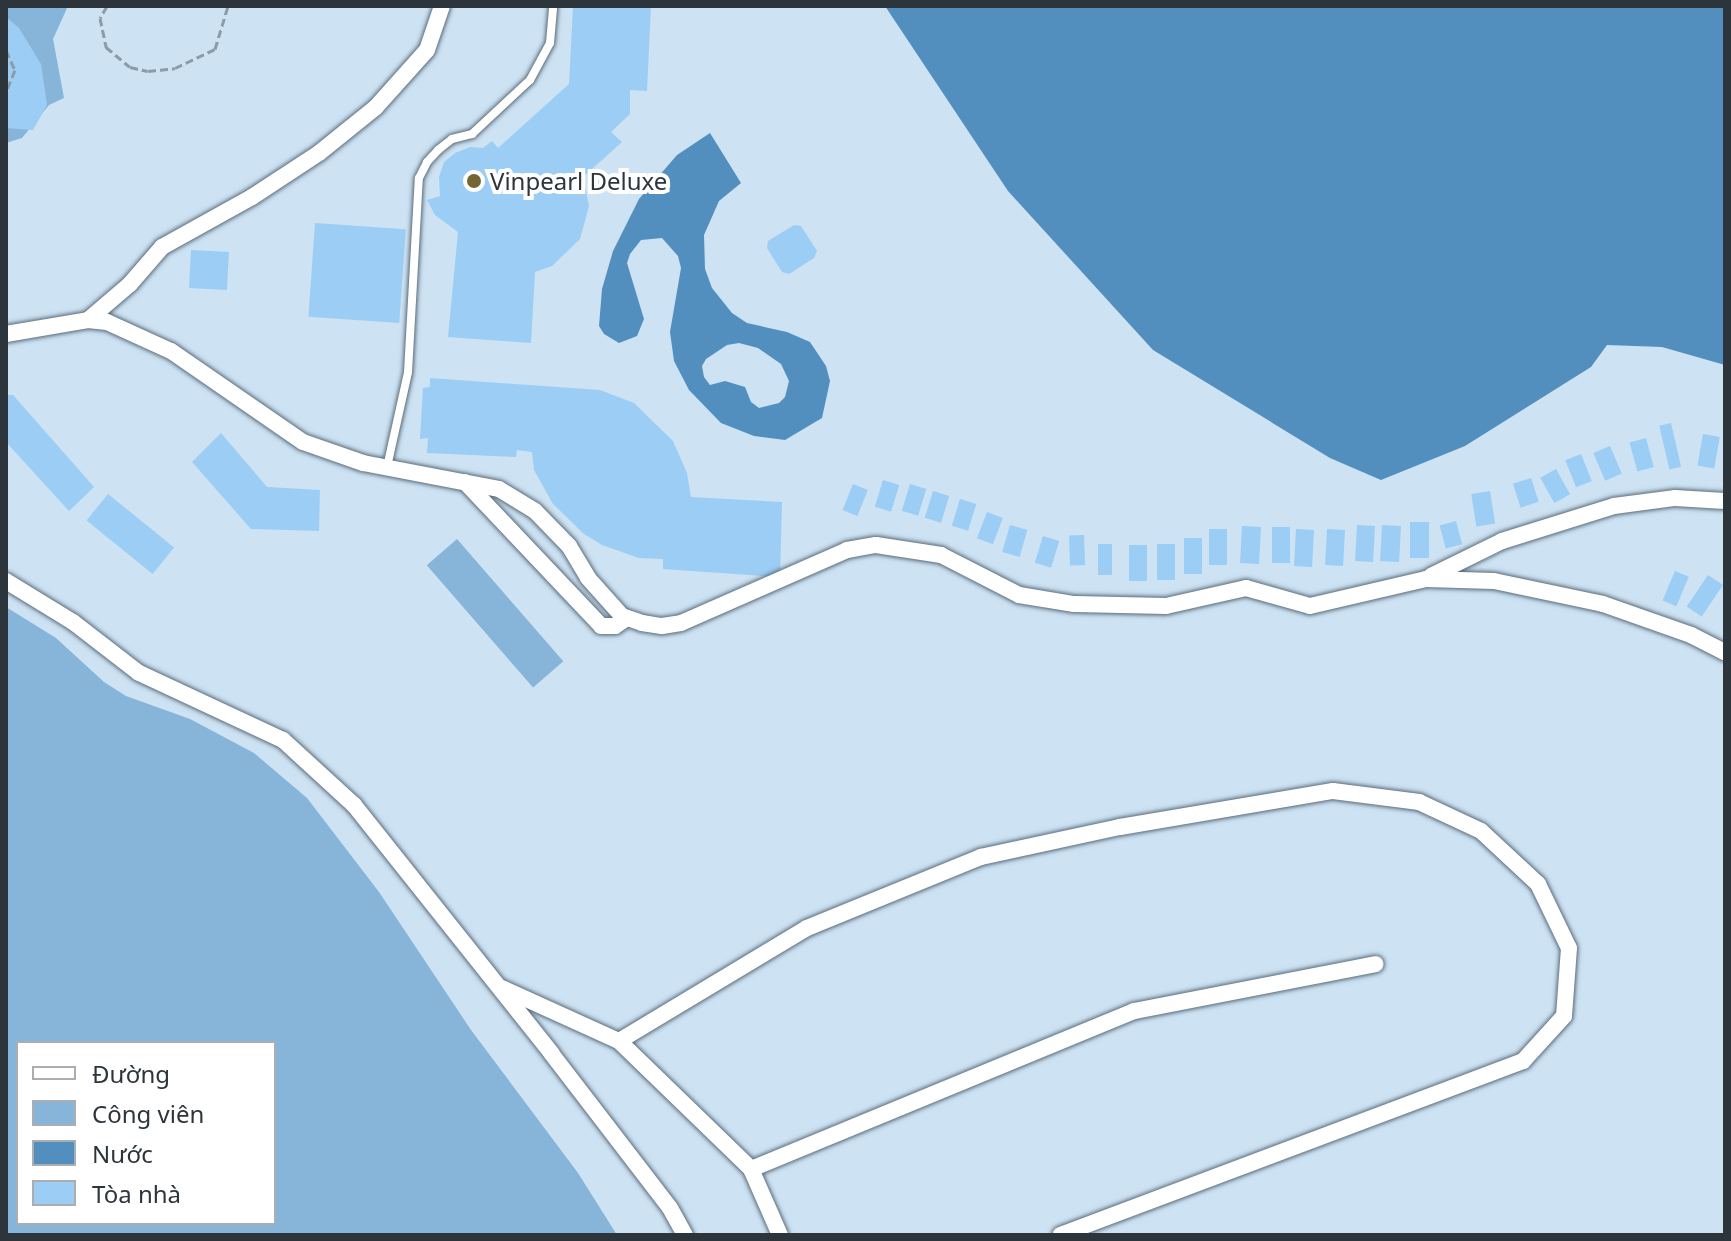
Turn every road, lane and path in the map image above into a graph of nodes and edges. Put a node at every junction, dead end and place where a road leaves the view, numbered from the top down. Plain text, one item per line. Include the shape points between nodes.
1 (107, 6) edge
2 (228, 6) edge
3 (442, 6) edge
4 (553, 6) edge
5 (6, 50) edge
6 (6, 92) edge
7 (88, 320) junction
8 (6, 334) edge
9 (387, 467) junction
10 (465, 482) junction
11 (1725, 501) edge
12 (1426, 579) junction
13 (6, 581) edge
14 (627, 618) junction
15 (1725, 652) edge
16 (1375, 964) dead end
17 (497, 986) junction
18 (619, 1041) junction
19 (751, 1169) junction
20 (685, 1235) edge
21 (780, 1235) edge
22 (1061, 1235) edge

1 - 2 path via 100,18 106,47 130,67 148,71 175,68 215,49
3 - 7 street via 427,50 376,107 252,197 162,247
4 - 9 lane via 550,43 530,80 472,134 438,150 419,178 408,372
5 - 6 path via 15,70
7 - 8 street
7 - 9 street via 127,328 171,351 303,442
9 - 10 street
10 - 14 street via 499,489 535,511
10 - 14 street via 601,626 615,626
11 - 12 street via 1675,498 1614,506 1502,541
12 - 14 street via 1310,606 1246,588 1166,606 1074,604 1019,595 941,555 876,545 847,550 681,623 662,626
12 - 15 street via 1494,581 1561,592 1651,620
13 - 17 street via 73,622 139,673 283,740 354,805
16 - 19 street via 1134,1011
17 - 18 street
17 - 20 street via 670,1208
18 - 19 street
18 - 22 street via 807,928 981,857 1211,811 1333,791 1419,802 1481,831 1538,884 1569,948 1564,1016 1523,1061
19 - 21 street

